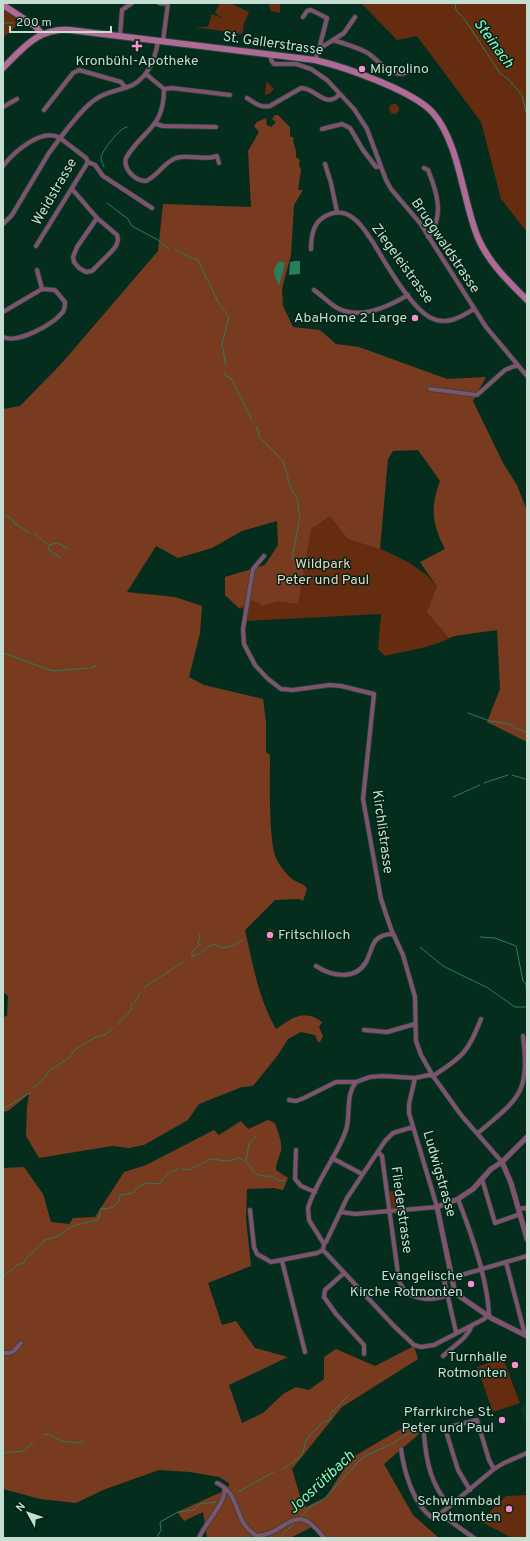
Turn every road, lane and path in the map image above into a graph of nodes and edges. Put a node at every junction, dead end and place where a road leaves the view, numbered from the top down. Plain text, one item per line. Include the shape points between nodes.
1 (132, 3) edge
2 (159, 3) edge
3 (168, 4) edge
4 (3, 5) edge
5 (303, 17) dead end
6 (355, 17) dead end
7 (42, 34) junction
8 (120, 36) junction
9 (333, 40) junction
10 (161, 41) junction
11 (318, 49) junction
12 (271, 54) junction
13 (315, 60) junction
14 (3, 68) edge
15 (411, 70) dead end
16 (146, 74) junction
17 (126, 88) junction
18 (164, 89) junction
19 (340, 94) junction
20 (230, 95) dead end
21 (247, 98) dead end
22 (17, 99) dead end
23 (3, 106) edge
24 (44, 110) dead end
25 (156, 124) junction
26 (216, 127) dead end
27 (322, 129) dead end
28 (60, 138) junction
29 (88, 162) junction
30 (219, 163) dead end
31 (325, 164) dead end
32 (3, 166) edge
33 (381, 166) junction
34 (424, 168) dead end
35 (72, 189) junction
36 (152, 208) dead end
37 (337, 212) junction
38 (96, 218) junction
39 (3, 224) edge
40 (428, 237) junction
41 (36, 246) dead end
42 (311, 249) dead end
43 (37, 270) dead end
44 (42, 289) junction
45 (314, 290) dead end
46 (408, 295) junction
47 (527, 300) edge
48 (474, 309) junction
49 (3, 312) edge
50 (3, 337) edge
51 (517, 365) junction
52 (527, 376) edge
53 (430, 389) dead end
54 (264, 556) dead end
55 (393, 934) junction
56 (316, 966) dead end
57 (481, 1019) dead end
58 (415, 1024) junction
59 (364, 1030) dead end
60 (523, 1036) dead end
61 (432, 1076) junction
62 (415, 1078) junction
63 (356, 1082) junction
64 (289, 1100) dead end
65 (413, 1127) junction
66 (478, 1133) junction
67 (527, 1137) edge
68 (296, 1150) dead end
69 (378, 1152) junction
70 (332, 1158) junction
71 (502, 1162) junction
72 (362, 1174) junction
73 (482, 1179) junction
74 (315, 1192) junction
75 (458, 1199) junction
76 (437, 1206) junction
77 (527, 1209) edge
78 (250, 1210) dead end
79 (390, 1211) junction
80 (341, 1212) junction
81 (520, 1212) junction
82 (527, 1239) edge
83 (324, 1244) junction
84 (323, 1250) junction
85 (527, 1256) edge
86 (282, 1261) junction
87 (506, 1262) junction
88 (480, 1269) junction
89 (344, 1273) junction
90 (452, 1277) junction
91 (455, 1293) junction
92 (447, 1295) junction
93 (488, 1316) junction
94 (472, 1325) junction
95 (456, 1332) junction
96 (526, 1336) edge
97 (21, 1343) dead end
98 (3, 1352) edge
99 (305, 1352) dead end
100 (364, 1354) dead end
101 (443, 1356) dead end
102 (424, 1434) dead end
103 (401, 1448) dead end
104 (527, 1454) edge
105 (494, 1469) junction
106 (217, 1483) dead end
107 (224, 1486) junction
108 (470, 1490) junction
109 (450, 1506) junction
110 (440, 1514) junction
111 (199, 1538) edge
112 (324, 1538) edge
113 (474, 1538) edge

1 - 8 street via 121,12
2 - 3 street
3 - 10 street, Weidstrasse
4 - 7 main road via 35,26
5 - 11 street via 307,11 312,10 327,18
6 - 9 street via 344,33
7 - 8 main road, St. Gallerstrasse via 65,30
7 - 14 main road
8 - 10 main road, St. Gallerstrasse
9 - 11 street
9 - 15 street via 366,52 396,74 406,74
10 - 12 main road, St. Gallerstrasse
10 - 16 street, Weidstrasse
11 - 13 street
12 - 13 main road, St. Gallerstrasse
12 - 19 street, Bruggwaldstrasse via 274,64 308,67
13 - 47 main road, St. Gallerstrasse via 396,89 427,106 444,128 475,228 485,251 500,272
16 - 17 street, Weidstrasse
16 - 18 street
17 - 24 street via 122,82 86,71 75,71
17 - 28 street, Weidstrasse via 95,99
18 - 20 street
18 - 25 street via 162,109
19 - 21 street via 328,100 302,88 264,107
19 - 33 street, Bruggwaldstrasse via 362,121
22 - 23 street
25 - 26 street
25 - 30 street via 126,158 126,168 140,180 148,180 163,166 177,158 208,159 217,156
27 - 33 street via 342,124 350,128 376,167
28 - 29 street, Weidstrasse
28 - 32 street via 49,135 37,139 18,151
28 - 39 street via 12,215
29 - 35 street, Weidstrasse
29 - 36 street via 95,165 104,176
31 - 37 street
33 - 40 street, Bruggwaldstrasse via 391,189 416,218
34 - 40 street via 428,170 438,205 436,223
35 - 38 street
35 - 41 street, Weidstrasse
37 - 42 street via 326,216 317,224 312,235
37 - 46 street, Ziegeleistrasse via 349,215 361,225
38 - 38 street via 117,235 118,242 97,268 86,272 77,266 73,257
40 - 48 street, Bruggwaldstrasse
43 - 44 street
44 - 49 street
44 - 50 street via 52,289 62,296 65,304 61,315 32,333 12,339
45 - 46 street via 334,306 358,312 379,310
46 - 48 street, Ziegeleistrasse via 425,315 438,321 453,320
48 - 51 street, Bruggwaldstrasse
51 - 52 street, Bruggwaldstrasse
51 - 53 street via 505,370 477,395
54 - 55 street, Kirchlistrasse via 253,570 243,629 244,644 255,665 266,678 281,689 330,685 374,694 363,798 382,899
55 - 56 street via 382,935 377,939 366,963 354,973 340,975
55 - 58 street, Kirchlistrasse via 411,978 415,997
57 - 61 street via 468,1050
58 - 59 street via 387,1032
58 - 61 street, Kirchlistrasse via 418,1048
60 - 66 street via 524,1085 511,1105
61 - 62 street via 430,1074
61 - 66 street, Kirchlistrasse
62 - 63 street via 380,1076
62 - 65 street, Ludwigstrasse via 409,1104
63 - 64 street via 336,1082 304,1098
63 - 70 street via 350,1091 346,1130
65 - 69 street via 393,1133
65 - 76 street, Ludwigstrasse
66 - 71 street, Kirchlistrasse
67 - 71 street
68 - 74 street via 295,1179 301,1186
69 - 72 street
69 - 79 street, Fliederstrasse via 382,1156
70 - 72 street
70 - 74 street
71 - 73 street
71 - 81 street
72 - 80 street
73 - 75 street
73 - 81 street via 495,1223
74 - 83 street via 308,1208 309,1220
75 - 76 street
75 - 88 street via 471,1232
76 - 79 street
76 - 90 street, Ludwigstrasse
77 - 81 street
78 - 86 street via 256,1254 271,1262
79 - 80 street via 355,1214
79 - 92 street, Fliederstrasse via 399,1281 403,1289 409,1295 418,1298 428,1299
80 - 83 street
81 - 82 street
83 - 84 street
84 - 86 street
84 - 89 street
85 - 87 street
86 - 99 street
87 - 88 street
87 - 96 street
88 - 90 street
88 - 93 street
89 - 95 street via 414,1344 428,1347
89 - 100 street via 325,1290 324,1297 336,1314 362,1341
90 - 91 street, Ludwigstrasse
90 - 92 street via 444,1280
91 - 92 street, Fliederstrasse
91 - 93 street
92 - 95 street
93 - 94 street
93 - 96 street
94 - 95 street
94 - 101 street via 466,1337
97 - 98 street via 11,1353
102 - 109 street via 426,1459 435,1485
103 - 110 street via 403,1466 410,1487 428,1515 432,1518
104 - 105 street
105 - 108 street
105 - 108 street via 477,1420 445,1428 458,1470
106 - 107 street
107 - 111 street via 223,1498
107 - 112 street via 230,1492 248,1530 257,1536 270,1534 298,1519 313,1525
108 - 109 street
109 - 110 street
110 - 113 street

